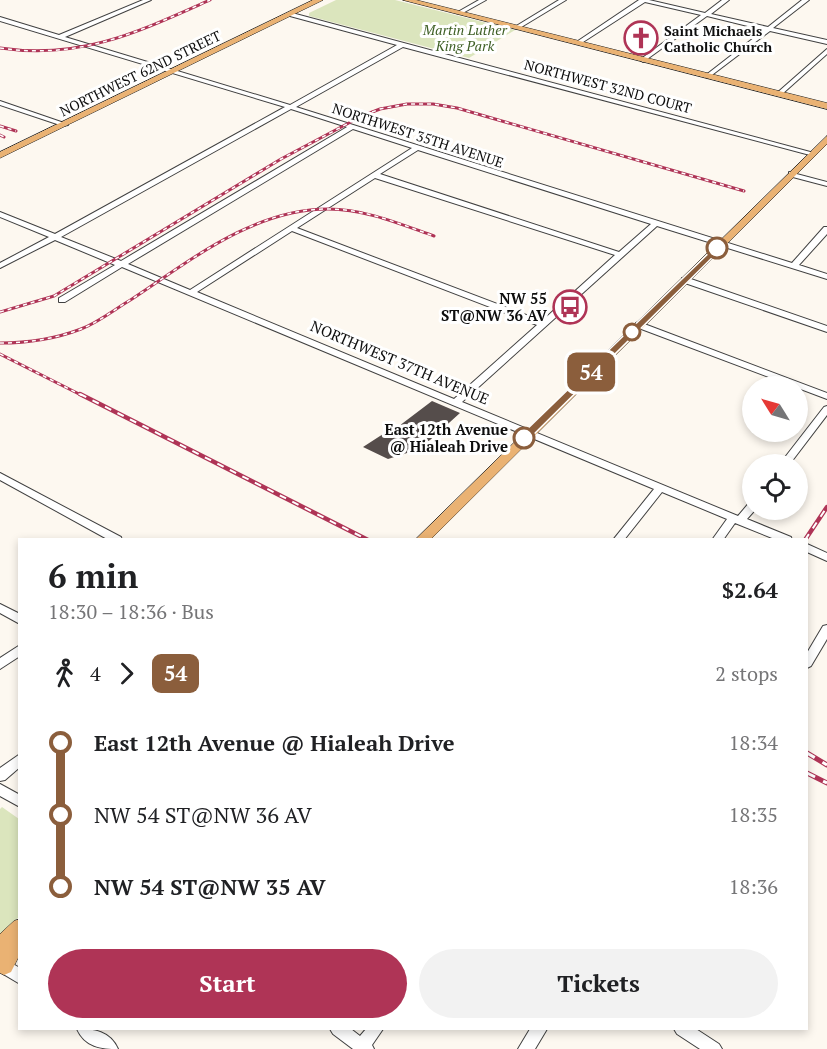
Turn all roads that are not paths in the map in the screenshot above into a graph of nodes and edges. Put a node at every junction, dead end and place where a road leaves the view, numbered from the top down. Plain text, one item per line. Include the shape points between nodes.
1 (148, 0) edge
2 (319, 0) edge
3 (330, 0) edge
4 (407, 0) edge
5 (483, 0) edge
6 (563, 0) edge
7 (644, 0) edge
8 (726, 0) edge
9 (806, 0) edge
10 (459, 13) junction
11 (292, 15) junction
12 (706, 15) junction
13 (0, 19) edge
14 (516, 28) junction
15 (768, 29) junction
16 (60, 37) junction
17 (827, 42) edge
18 (578, 43) junction
19 (402, 45) junction
20 (827, 51) edge
21 (643, 60) junction
22 (175, 72) junction
23 (708, 76) junction
24 (779, 94) junction
25 (0, 103) edge
26 (827, 106) edge
27 (291, 107) junction
28 (65, 124) junction
29 (351, 127) junction
30 (827, 139) edge
31 (416, 148) junction
32 (813, 154) junction
33 (0, 155) edge
34 (792, 174) junction
35 (374, 175) junction
36 (827, 184) edge
37 (0, 214) edge
38 (656, 223) junction
39 (291, 228) junction
40 (827, 229) edge
41 (53, 236) junction
42 (722, 244) junction
43 (620, 254) junction
44 (122, 264) junction
45 (0, 266) edge
46 (794, 266) junction
47 (827, 277) edge
48 (685, 280) junction
49 (192, 292) junction
50 (62, 300) dead end
51 (543, 324) junction
52 (639, 325) junction
53 (827, 329) edge
54 (827, 396) edge
55 (456, 402) junction
56 (827, 409) edge
57 (529, 433) junction
58 (792, 454) edge
59 (0, 476) edge
60 (661, 487) junction
61 (742, 515) edge
62 (737, 520) junction
63 (113, 538) edge
64 (424, 538) edge
65 (620, 538) edge
66 (719, 538) edge
67 (782, 538) edge
68 (808, 548) edge
69 (827, 557) edge
70 (0, 608) edge
71 (18, 619) edge
72 (827, 629) edge
73 (18, 650) edge
74 (808, 661) edge
75 (0, 664) edge
76 (18, 761) edge
77 (0, 776) edge
78 (0, 789) edge
79 (18, 801) edge
80 (18, 929) edge
81 (18, 942) edge
82 (0, 946) edge
83 (18, 954) edge
84 (8, 971) edge
85 (86, 1030) edge
86 (339, 1030) edge
87 (374, 1030) edge
88 (538, 1030) edge
89 (684, 1030) edge
90 (106, 1048) edge
91 (364, 1048) edge
92 (526, 1049) edge
93 (714, 1049) edge

1 - 16 street
2 - 11 main road, NORTHWEST 62ND STREET
3 - 11 main road, NORTHWEST 62ND STREET
4 - 10 main road
5 - 10 street
6 - 14 street
7 - 12 street
7 - 18 street
8 - 12 street
9 - 15 street
10 - 14 main road
11 - 19 street, NORTHWEST 32ND COURT
11 - 22 main road, NORTHWEST 62ND STREET
12 - 15 street
12 - 21 street
13 - 16 street, NORTHWEST 35TH AVENUE
14 - 18 main road
15 - 17 street
15 - 23 street
16 - 22 street, NORTHWEST 35TH AVENUE
18 - 21 main road
19 - 27 street
19 - 32 street, NORTHWEST 32ND COURT
20 - 24 street
21 - 23 main road
22 - 27 street, NORTHWEST 35TH AVENUE
22 - 28 main road, NORTHWEST 62ND STREET
23 - 24 main road
24 - 26 main road
25 - 28 street
27 - 29 street, NORTHWEST 35TH AVENUE
27 - 41 street
28 - 33 main road, NORTHWEST 62ND STREET
29 - 31 street, NORTHWEST 35TH AVENUE
29 - 44 street
30 - 32 main road
31 - 35 street
31 - 38 street, NORTHWEST 35TH AVENUE
32 - 34 main road
34 - 36 street
34 - 42 main road
35 - 39 street
35 - 43 street
37 - 41 street, NORTHWEST 37TH AVENUE
38 - 42 street, NORTHWEST 35TH AVENUE
38 - 43 street
39 - 49 street
39 - 51 street
40 - 46 street
41 - 44 street, NORTHWEST 37TH AVENUE
41 - 45 street
42 - 46 street, NORTHWEST 35TH AVENUE
42 - 48 main road
43 - 51 street
44 - 49 street, NORTHWEST 37TH AVENUE
44 - 50 street
46 - 47 street, NORTHWEST 35TH AVENUE
48 - 52 main road
48 - 53 street
49 - 55 street, NORTHWEST 37TH AVENUE
51 - 55 street
52 - 54 street
52 - 57 main road
55 - 57 street, NORTHWEST 37TH AVENUE
56 - 58 street
57 - 60 street, NORTHWEST 37TH AVENUE
57 - 64 main road
59 - 63 street
60 - 62 street, NORTHWEST 37TH AVENUE
60 - 65 street
61 - 62 street
62 - 66 street
62 - 67 street, NORTHWEST 37TH AVENUE
68 - 69 street
70 - 71 street
72 - 74 street
73 - 75 street
76 - 77 street
78 - 79 street
80 - 82 main road
81 - 84 main road via 10,951
83 - 84 main road
85 - 90 street
86 - 91 street
87 - 91 street
88 - 92 street
89 - 93 street

